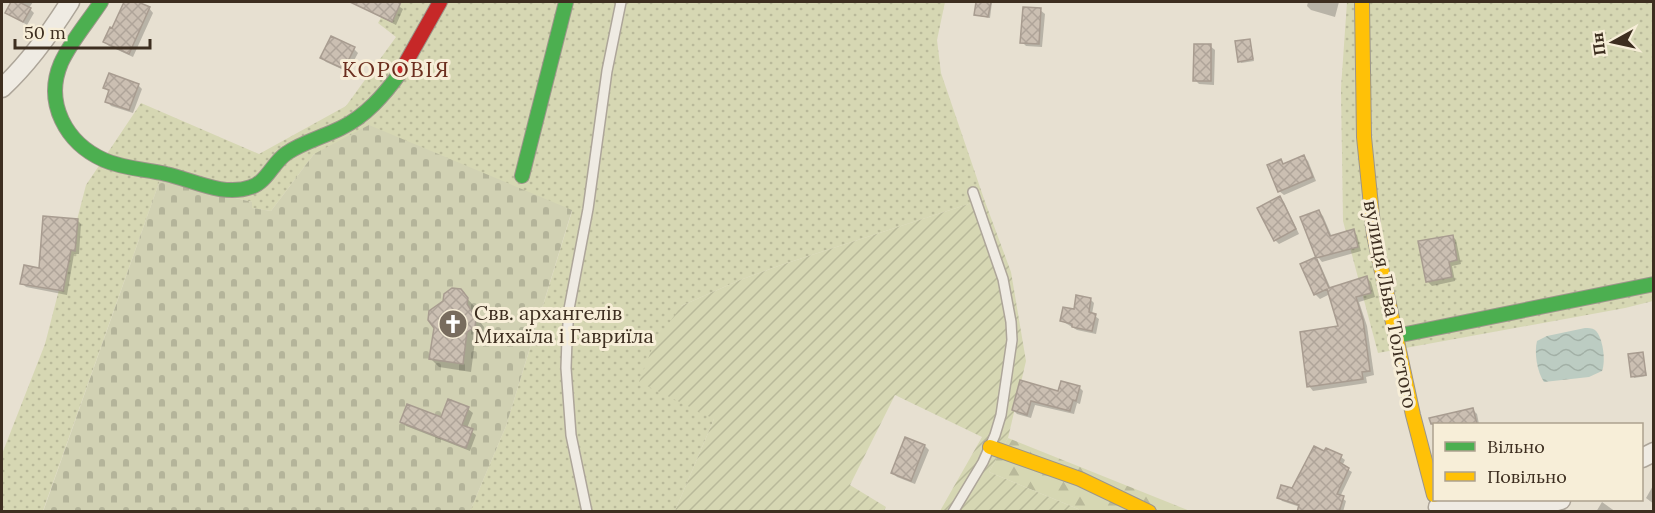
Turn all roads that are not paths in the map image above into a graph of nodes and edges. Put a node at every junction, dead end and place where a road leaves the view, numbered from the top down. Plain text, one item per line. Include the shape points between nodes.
1 (70, 2) edge
2 (101, 2) edge
3 (440, 2) edge
4 (566, 2) edge
5 (621, 2) edge
6 (1362, 2) edge
7 (2, 88) edge
8 (522, 176) dead end
9 (973, 192) dead end
10 (1653, 284) edge
11 (1396, 336) junction
12 (990, 447) junction
13 (1433, 488) edge
14 (1556, 501) edge
15 (1437, 503) edge
16 (587, 512) edge
17 (953, 512) edge
18 (1149, 512) edge

1 - 7 street
2 - 3 street via 65,56 54,85 57,114 72,138 86,150 119,165 172,174 226,190 252,186 285,154 366,111 399,74
4 - 8 street
5 - 16 lane via 569,309 566,368 571,435
6 - 11 street, вулиця Льва Толстого via 1367,181 1374,235
9 - 12 lane via 997,257 1011,322 1009,368 999,425
10 - 11 street
11 - 13 street, вулиця Льва Толстого
12 - 17 lane
12 - 18 street via 1080,479
14 - 15 street via 1528,507

